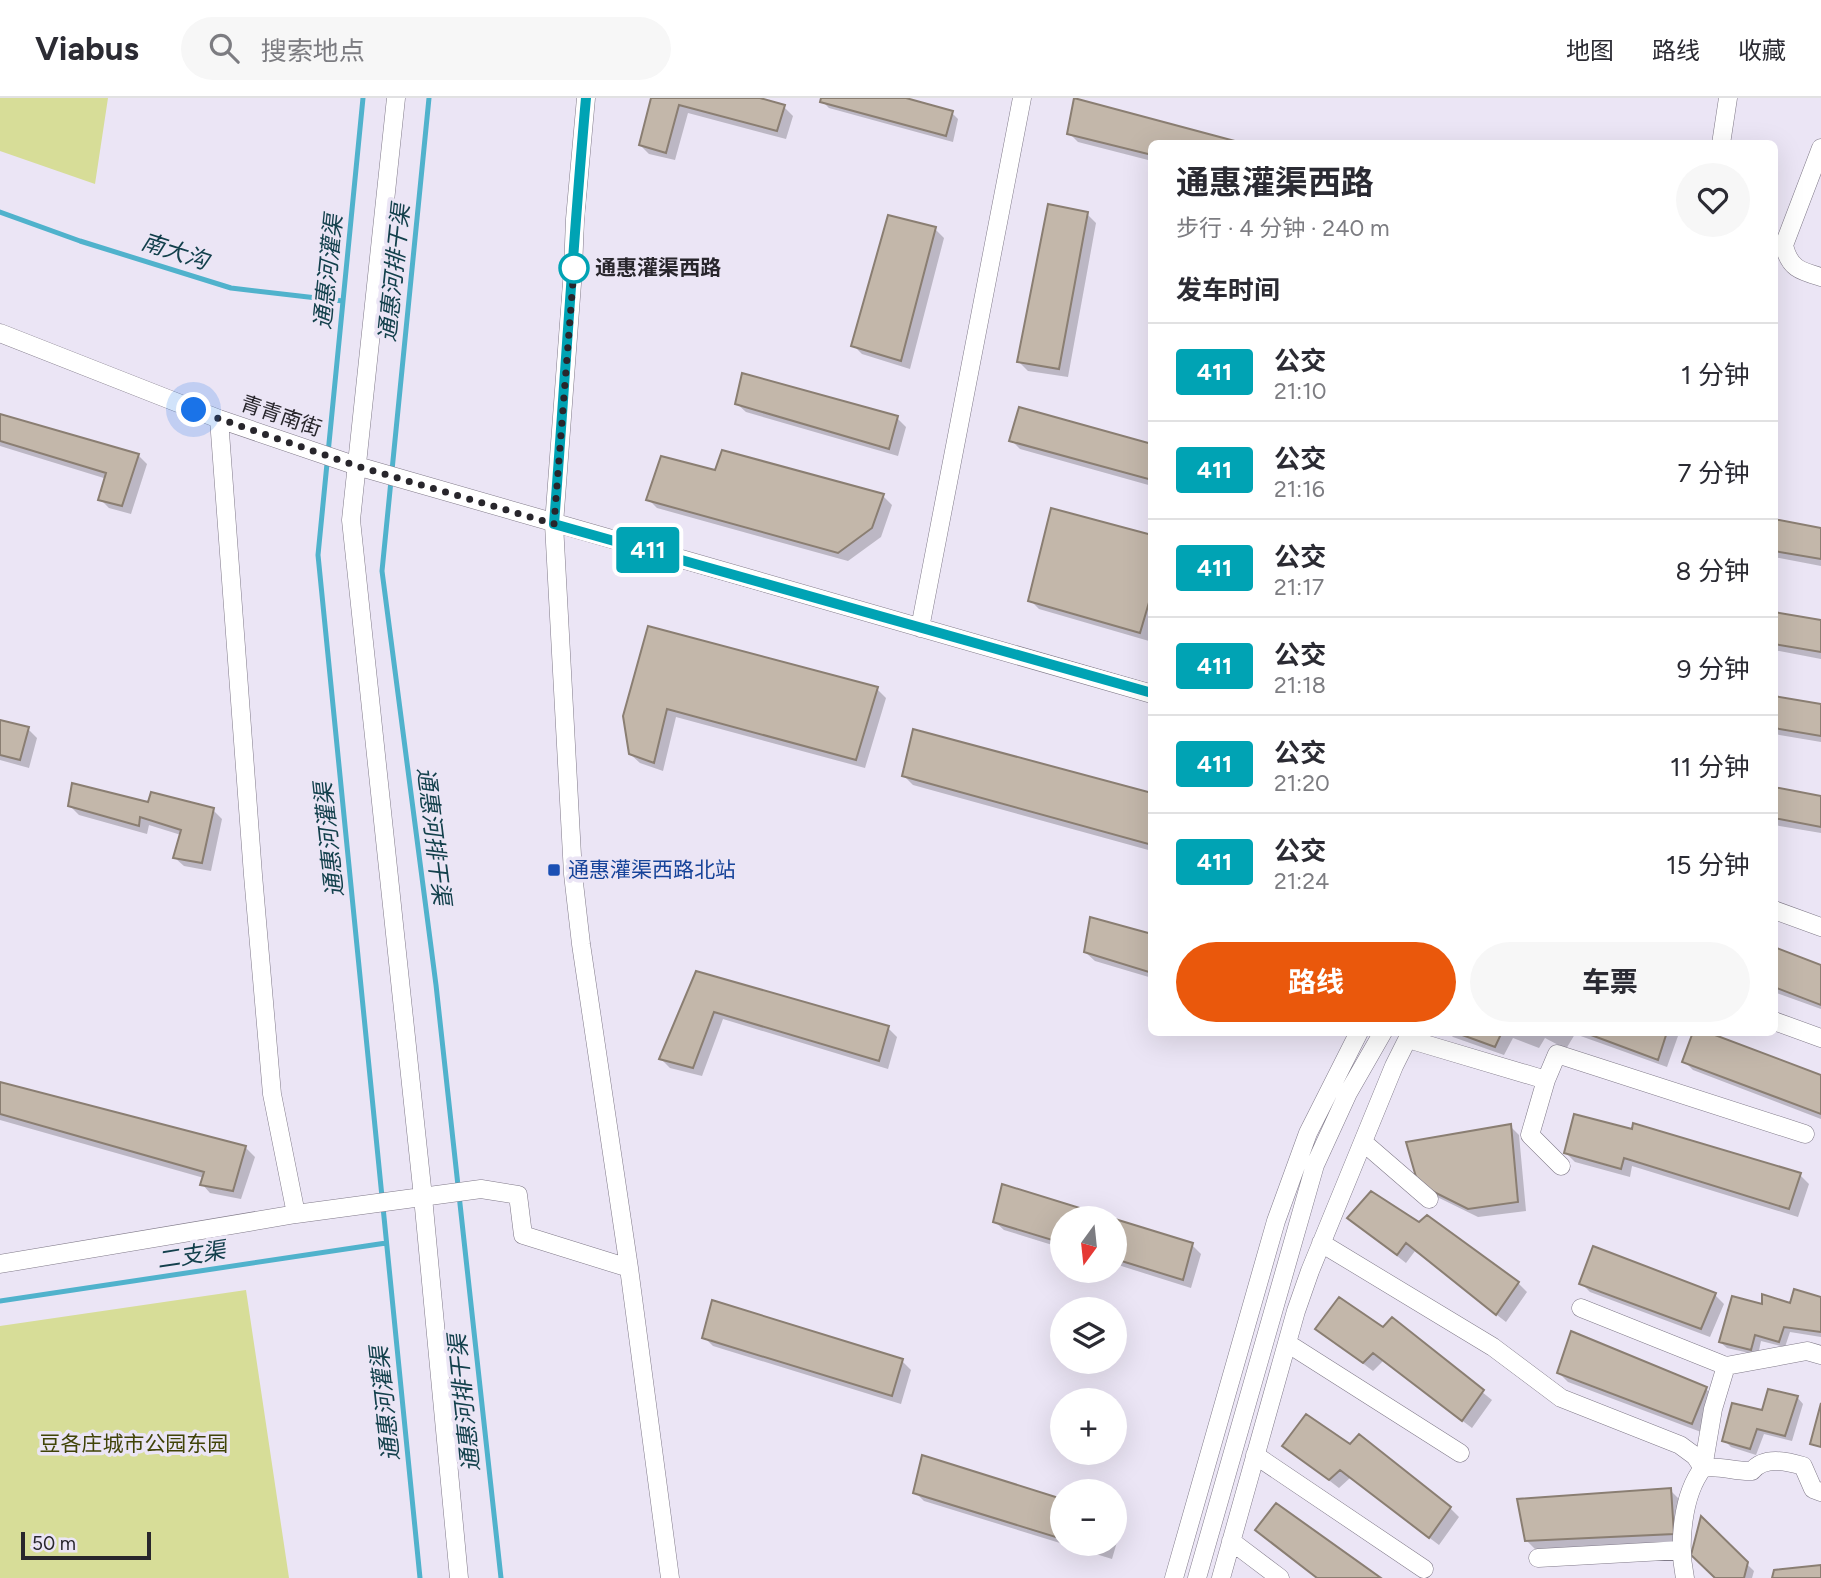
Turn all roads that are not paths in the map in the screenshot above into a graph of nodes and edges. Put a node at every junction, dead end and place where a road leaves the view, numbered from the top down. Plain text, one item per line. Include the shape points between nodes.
1 (396, 98) edge
2 (586, 98) edge
3 (1022, 98) edge
4 (1728, 98) edge
5 (1722, 140) edge
6 (1821, 148) edge
7 (1821, 276) edge
8 (0, 333) edge
9 (219, 419) junction
10 (357, 466) junction
11 (554, 524) junction
12 (920, 628) junction
13 (1148, 693) edge
14 (1778, 911) edge
15 (1821, 927) edge
16 (1778, 1022) edge
17 (1357, 1036) edge
18 (1381, 1036) edge
19 (1409, 1036) edge
20 (1821, 1038) edge
21 (1546, 1080) junction
22 (1805, 1134) dead end
23 (1363, 1142) junction
24 (1561, 1166) dead end
25 (423, 1197) junction
26 (1429, 1199) dead end
27 (296, 1214) junction
28 (1321, 1243) junction
29 (0, 1264) edge
30 (629, 1268) junction
31 (1581, 1308) dead end
32 (1287, 1343) junction
33 (1821, 1353) edge
34 (1726, 1366) junction
35 (1460, 1453) dead end
36 (1255, 1455) junction
37 (1703, 1468) junction
38 (1821, 1492) edge
39 (1231, 1541) junction
40 (1682, 1550) junction
41 (1538, 1558) dead end
42 (1424, 1569) dead end
43 (459, 1578) edge
44 (670, 1578) edge
45 (1174, 1578) edge
46 (1197, 1578) edge
47 (1221, 1578) edge
48 (1280, 1578) edge
49 (1685, 1578) edge

1 - 10 street
2 - 11 street
3 - 12 street
4 - 5 street
6 - 7 street via 1784,245 1799,271
8 - 9 street, 青青南街
9 - 10 street, 青青南街
9 - 27 street via 272,1094
10 - 11 street, 青青南街
10 - 25 street via 351,520
11 - 12 street, 青青南街
11 - 30 street via 573,874
12 - 13 street, 青青南街
14 - 15 street
16 - 20 street
17 - 45 street via 1308,1133 1276,1221
18 - 46 street via 1315,1165
19 - 21 street
19 - 23 street
21 - 22 street via 1557,1054
21 - 24 street via 1530,1135
23 - 26 street
23 - 28 street
25 - 27 street
25 - 30 street via 481,1189 518,1195 523,1235
25 - 43 street
27 - 29 street
28 - 32 street
28 - 37 street via 1493,1347 1561,1398 1680,1446
30 - 44 street
31 - 34 street
32 - 35 street
32 - 36 street
33 - 34 street via 1807,1351
34 - 37 street
36 - 39 street
36 - 42 street
37 - 38 street via 1735,1472 1752,1471 1757,1464 1770,1461 1795,1464 1803,1466 1813,1489
37 - 40 street via 1689,1499
39 - 47 street
39 - 48 street
40 - 41 street
40 - 49 street

